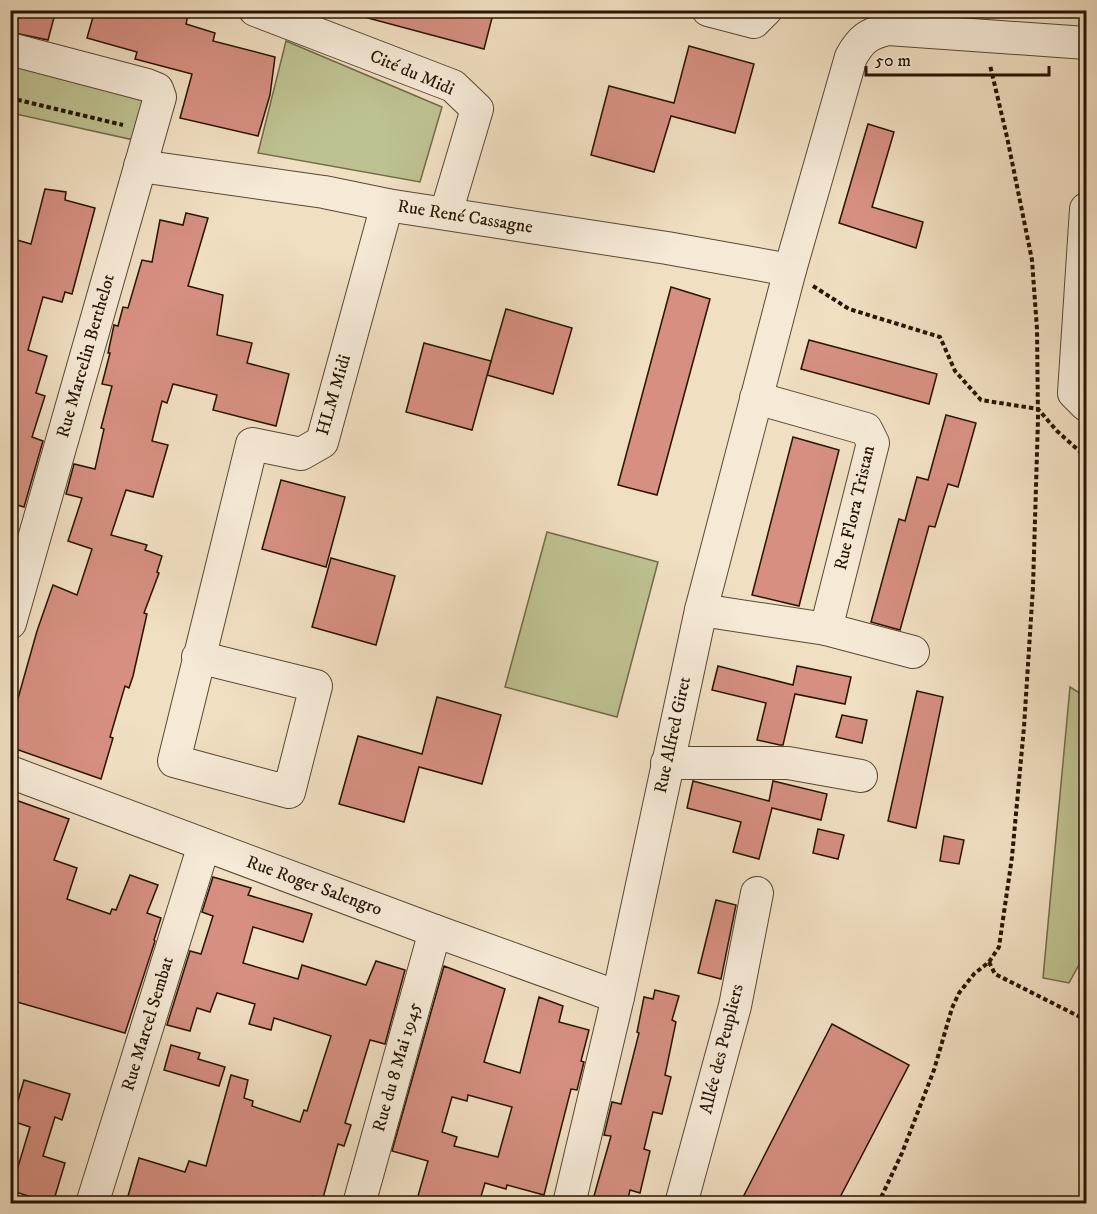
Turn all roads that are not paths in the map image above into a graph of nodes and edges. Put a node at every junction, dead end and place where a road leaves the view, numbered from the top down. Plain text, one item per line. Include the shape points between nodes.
1 (255, 10) edge
2 (708, 10) edge
3 (766, 10) edge
4 (311, 21) edge
5 (1086, 43) edge
6 (10, 49) edge
7 (140, 166) junction
8 (387, 205) junction
9 (1086, 209) edge
10 (446, 213) junction
11 (790, 270) junction
12 (756, 398) junction
13 (1086, 405) edge
14 (701, 610) junction
15 (10, 623) edge
16 (826, 629) junction
17 (914, 652) dead end
18 (198, 657) junction
19 (666, 763) junction
20 (10, 772) edge
21 (861, 776) dead end
22 (204, 845) junction
23 (757, 893) dead end
24 (435, 931) junction
25 (618, 997) junction
26 (92, 1203) edge
27 (359, 1203) edge
28 (569, 1203) edge
29 (681, 1203) edge

1 - 4 street, Cité du Midi
2 - 3 street via 754,22
4 - 10 street, Cité du Midi via 453,86 477,109
5 - 11 street, Rue Alfred Giret via 888,29 872,33 859,43 851,57
6 - 7 street, Rue Marcelin Berthelot via 157,89 160,97
7 - 8 street, Rue René Cassagne via 324,192
7 - 15 street, Rue Marcelin Berthelot
8 - 10 street, Rue René Cassagne
8 - 18 street, HLM Midi via 322,442 301,454 252,444
9 - 13 street via 1074,393
10 - 11 street, Rue René Cassagne
11 - 12 street, Rue Alfred Giret
12 - 14 street, Rue Alfred Giret
12 - 16 street, Rue Flora Tristan via 866,429 873,442
14 - 16 street
14 - 19 street, Rue Alfred Giret
16 - 17 street
18 - 18 street, HLM Midi via 174,761 289,792 316,686
19 - 21 street via 788,763
19 - 25 street, Rue Alfred Giret
20 - 22 street, Rue Roger Salengro
22 - 24 street, Rue Roger Salengro
22 - 26 street, Rue Marcel Sembat
23 - 29 street, Allée des Peupliers via 735,1006
24 - 25 street, Rue Roger Salengro
24 - 27 street, Rue du 8 Mai 1945
25 - 28 street, Rue Alfred Giret

